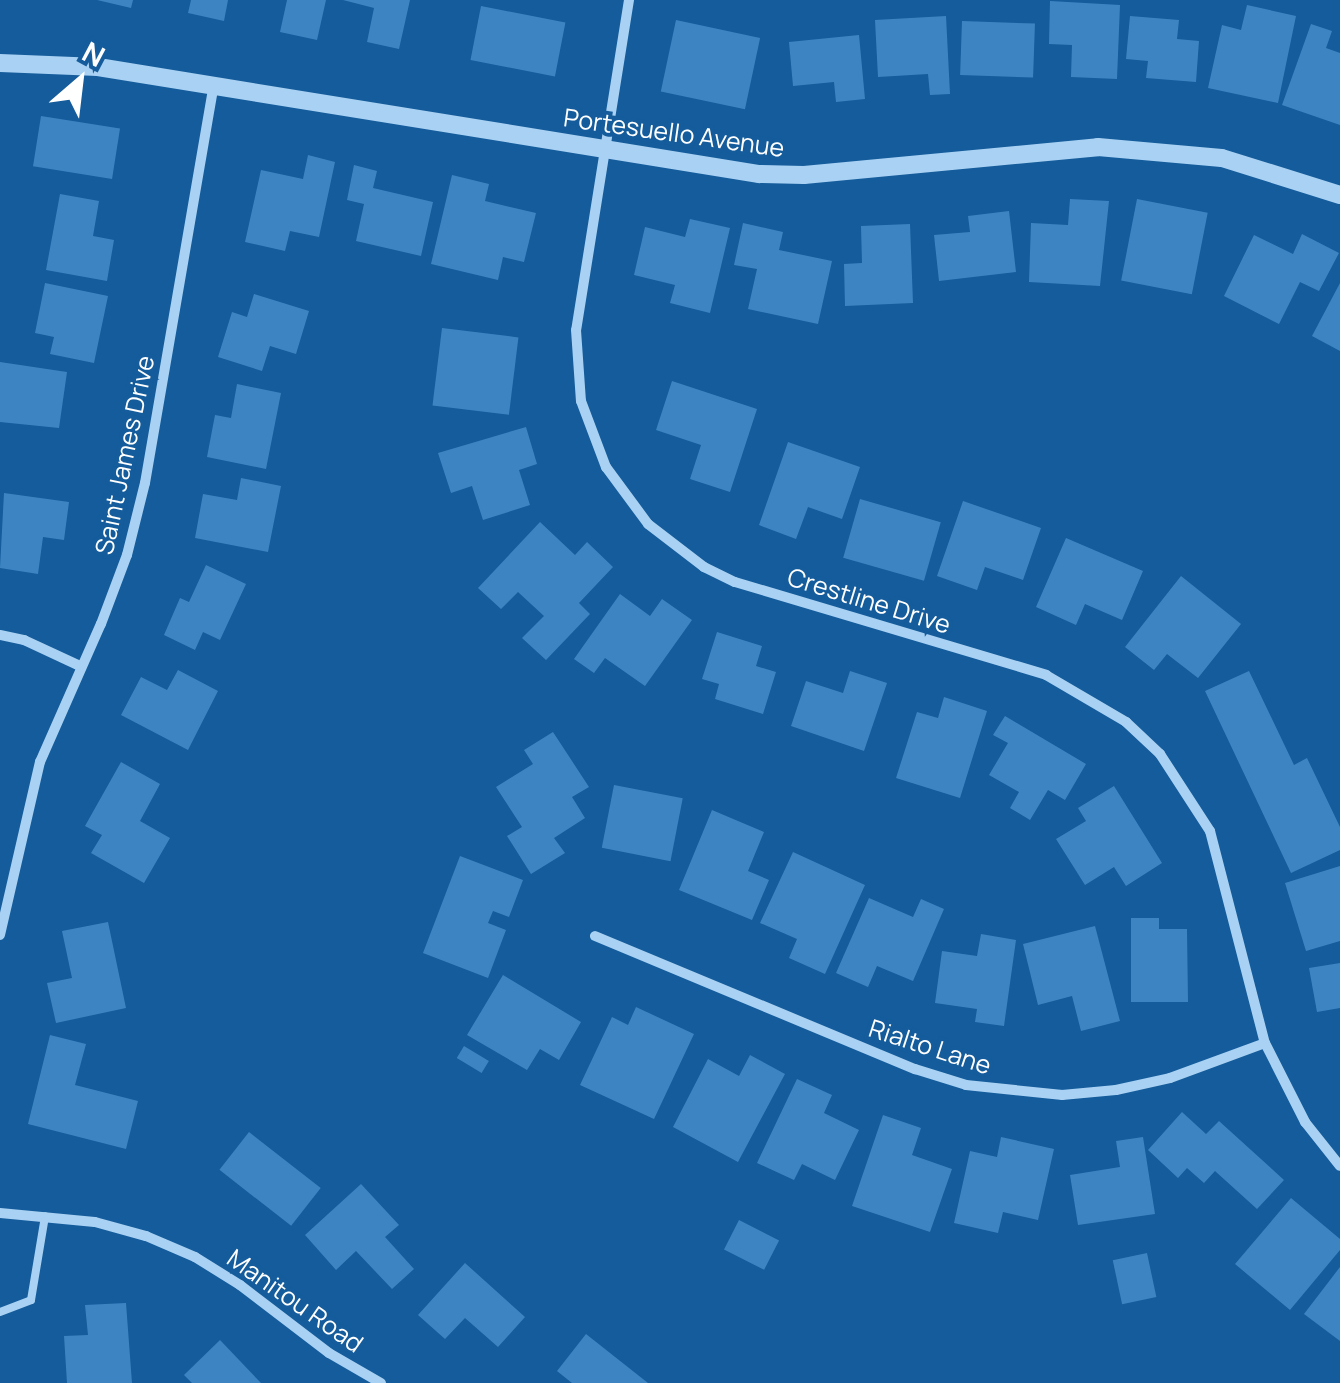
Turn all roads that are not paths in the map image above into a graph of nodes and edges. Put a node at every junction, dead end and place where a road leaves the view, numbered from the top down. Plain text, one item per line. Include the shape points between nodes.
1 (629, 0) edge
2 (0, 63) edge
3 (214, 85) junction
4 (604, 149) junction
5 (1340, 195) edge
6 (0, 635) edge
7 (80, 666) junction
8 (0, 935) edge
9 (595, 936) dead end
10 (1265, 1043) junction
11 (1340, 1166) edge
12 (6, 1214) edge
13 (44, 1216) junction
14 (0, 1312) edge
15 (381, 1383) edge

1 - 4 street, Crestline Drive
2 - 3 street, Portesuello Avenue via 98,67
3 - 4 street, Portesuello Avenue
3 - 7 street, Saint James Drive via 145,483 127,555
4 - 5 street, Portesuello Avenue via 804,175 1056,148 1160,149 1237,162
4 - 10 street, Crestline Drive via 576,366 591,435 625,497 674,547 736,582 1046,675 1126,722 1179,778 1210,831
6 - 7 street
7 - 8 street, Saint James Drive via 40,762
9 - 10 street, Rialto Lane via 915,1069 984,1088 1062,1095 1116,1090
10 - 11 street, Crestline Drive via 1298,1110
12 - 13 street, Manitou Road
13 - 14 lane via 31,1300
13 - 15 street, Manitou Road via 129,1232 195,1257

